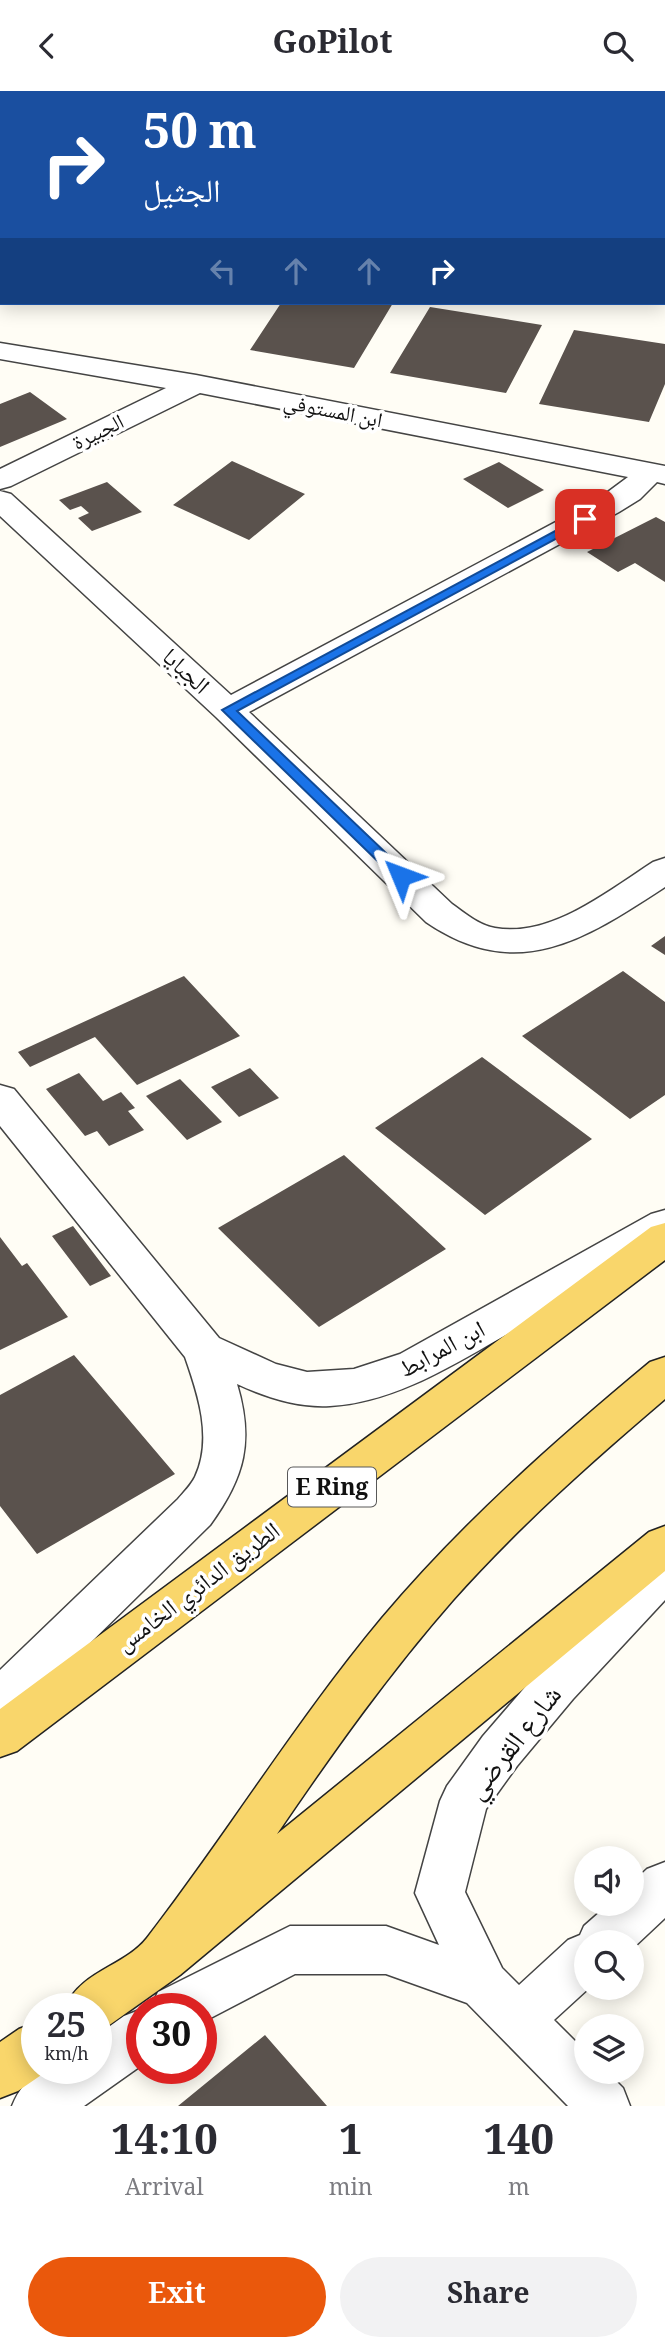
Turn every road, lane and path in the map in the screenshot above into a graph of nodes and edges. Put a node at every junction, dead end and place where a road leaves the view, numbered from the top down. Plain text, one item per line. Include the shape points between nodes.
1 (0, 351) edge
2 (196, 384) junction
3 (657, 474) edge
4 (0, 480) edge
5 (0, 499) edge
6 (228, 710) junction
7 (665, 870) edge
8 (0, 1099) edge
9 (665, 1225) edge
10 (665, 1238) edge
11 (204, 1350) junction
12 (665, 1374) edge
13 (665, 1545) edge
14 (665, 1569) edge
15 (0, 1700) edge
16 (0, 1735) edge
17 (665, 1885) edge
18 (616, 1930) edge
19 (162, 1958) junction
20 (574, 1963) edge
21 (112, 1993) edge
22 (206, 1993) edge
23 (500, 2002) junction
24 (21, 2058) edge
25 (0, 2073) edge
26 (71, 2084) edge
27 (38, 2106) edge
28 (604, 2106) edge

1 - 2 street, ابن المستوفي
2 - 3 street, ابن المستوفي
2 - 4 street, الجبيرة
3 - 6 street via 608,506
5 - 6 street, الجبايا
6 - 7 street, الجبايا via 439,913 468,932 502,941 548,936 587,920
8 - 11 street, ابن المرابط
9 - 11 street, ابن المرابط via 415,1366 383,1379 346,1389 302,1391 263,1379
10 - 16 main road, الطريق الدائري الخامس / E Ring
11 - 15 street, ابن المرابط via 226,1423 217,1477 194,1512
12 - 19 main road via 557,1465 436,1588 348,1696
13 - 19 main road
14 - 23 street, شارع القرضي via 556,1685 464,1801 440,1893
17 - 18 street
19 - 21 main road
20 - 23 street
22 - 23 street, شارع القرضي via 289,1949 386,1950
23 - 28 street, شارع القرضي
24 - 25 main road
26 - 27 street

